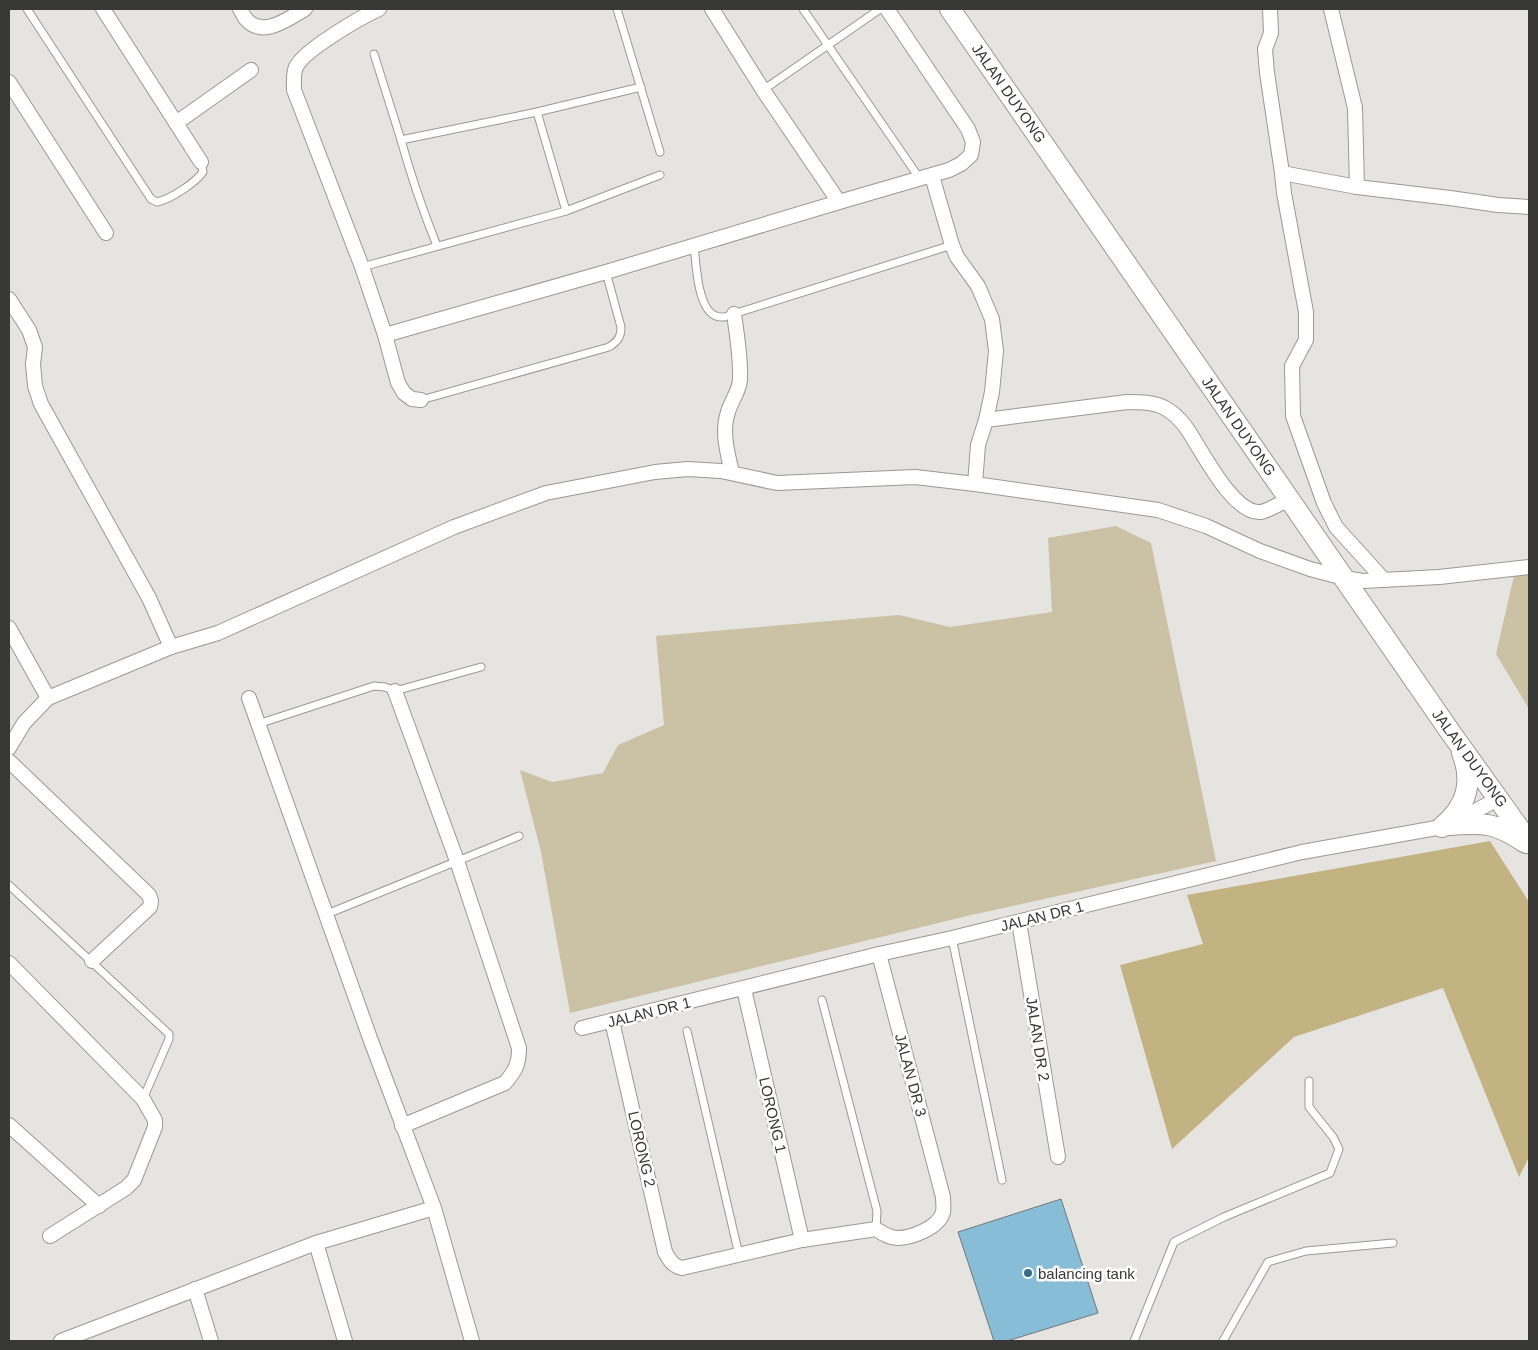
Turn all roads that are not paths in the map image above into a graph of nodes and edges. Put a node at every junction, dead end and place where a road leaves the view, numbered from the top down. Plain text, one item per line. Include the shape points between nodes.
1 (27, 9) edge
2 (103, 9) edge
3 (240, 9) edge
4 (305, 9) edge
5 (379, 9) edge
6 (617, 9) edge
7 (712, 9) edge
8 (803, 9) edge
9 (880, 9) edge
10 (887, 9) edge
11 (950, 9) edge
12 (1270, 9) edge
13 (1331, 9) edge
14 (828, 46) junction
15 (374, 54) dead end
16 (251, 70) dead end
17 (9, 82) edge
18 (641, 87) junction
19 (763, 90) junction
20 (537, 112) junction
21 (176, 123) junction
22 (401, 140) junction
23 (660, 152) dead end
24 (201, 162) joint
25 (1282, 173) junction
26 (660, 176) dead end
27 (926, 177) junction
28 (1357, 187) junction
29 (839, 202) junction
30 (1529, 207) edge
31 (566, 211) junction
32 (106, 232) dead end
33 (694, 245) junction
34 (952, 245) junction
35 (437, 246) junction
36 (362, 267) junction
37 (606, 272) junction
38 (9, 299) edge
39 (734, 314) junction
40 (385, 335) junction
41 (421, 400) joint
42 (986, 420) junction
43 (732, 473) junction
44 (974, 484) junction
45 (1289, 499) junction
46 (1529, 567) edge
47 (1344, 578) junction
48 (1384, 580) junction
49 (9, 628) edge
50 (171, 647) junction
51 (481, 667) dead end
52 (395, 691) junction
53 (48, 698) junction
54 (249, 698) dead end
55 (257, 724) junction
56 (1451, 733) junction
57 (9, 748) edge
58 (9, 761) edge
59 (1498, 798) junction
60 (1446, 826) junction
61 (519, 836) dead end
62 (1529, 843) edge
63 (458, 860) junction
64 (9, 885) edge
65 (326, 914) junction
66 (1019, 922) junction
67 (952, 938) junction
68 (880, 954) junction
69 (92, 962) junction
70 (9, 963) edge
71 (744, 989) junction
72 (822, 1000) dead end
73 (612, 1021) junction
74 (582, 1028) dead end
75 (687, 1032) dead end
76 (1309, 1081) dead end
77 (143, 1099) junction
78 (9, 1125) edge
79 (402, 1126) junction
80 (1058, 1157) dead end
81 (1002, 1180) dead end
82 (99, 1206) junction
83 (434, 1208) junction
84 (876, 1228) junction
85 (50, 1236) dead end
86 (802, 1240) junction
87 (316, 1243) junction
88 (1393, 1243) dead end
89 (739, 1255) junction
90 (195, 1289) junction
91 (61, 1341) edge
92 (211, 1341) edge
93 (345, 1341) edge
94 (472, 1341) edge
95 (1134, 1341) edge
96 (1222, 1341) edge

1 - 24 lane via 151,199 164,201 198,178 203,172
2 - 21 street
3 - 4 street via 247,20 266,28
5 - 36 street via 309,52 297,65 294,77 294,90
6 - 18 lane
7 - 19 street
8 - 14 lane
9 - 14 lane
10 - 27 street via 961,117 972,142 971,155 962,164
11 - 45 main road, JALAN DUYONG
12 - 25 street via 1271,33 1265,50
13 - 28 street via 1355,108
14 - 19 lane
14 - 27 lane
15 - 22 lane
16 - 21 street
17 - 32 street
18 - 20 lane
18 - 23 lane
19 - 29 street
20 - 22 lane
20 - 31 lane
21 - 24 street
22 - 35 lane via 420,204
25 - 28 street
25 - 48 street via 1306,312 1306,340 1292,366 1293,416 1324,503 1336,527
26 - 31 lane
27 - 29 street
27 - 34 street
28 - 30 street
29 - 33 street
31 - 35 lane
33 - 37 street
33 - 39 lane via 700,290 708,310 716,316
34 - 39 lane
34 - 42 street via 978,286 992,319 996,351
35 - 36 lane
36 - 40 street
37 - 40 street
37 - 41 lane via 621,327 621,335 609,347
38 - 50 street via 29,330 35,347 34,378 41,404 149,598
39 - 43 street via 740,382 727,413 725,429
40 - 41 street via 398,383 412,400
42 - 44 street via 978,444
42 - 45 street via 1127,402 1163,406 1185,426 1231,496 1246,508 1261,512
43 - 44 street via 777,483 916,477
43 - 50 street via 688,469 655,472 546,493 454,527 218,633
44 - 47 street via 1158,510 1206,526 1260,551
45 - 47 main road, JALAN DUYONG
46 - 48 street
47 - 48 street via 1363,582
47 - 56 main road, JALAN DUYONG
49 - 53 street
50 - 53 street
51 - 52 lane
52 - 55 lane via 374,686
52 - 63 street
53 - 57 street via 24,723
54 - 55 street
55 - 65 street
56 - 59 main road, JALAN DUYONG
56 - 60 main road via 1463,755 1467,790 1462,805
58 - 69 street via 148,894 151,901 150,907
59 - 60 street, JALAN DR 1
59 - 62 main road, JALAN DUYONG
60 - 62 main road via 1468,823 1494,825
60 - 66 street, JALAN DR 1 via 1302,852
61 - 63 lane
63 - 65 lane
63 - 79 street via 519,1048 519,1060 505,1083
64 - 69 lane
65 - 79 street
66 - 67 street, JALAN DR 1
66 - 80 street, JALAN DR 2
67 - 68 street, JALAN DR 1
67 - 81 lane
68 - 71 street, JALAN DR 1
68 - 84 street, JALAN DR 3 via 943,1197 943,1213 924,1231 909,1236 896,1238 884,1235
69 - 77 lane via 169,1034
70 - 77 street
71 - 73 street, JALAN DR 1
71 - 86 street, LORONG 1
72 - 84 lane via 877,1211
73 - 74 street, JALAN DR 1
73 - 89 street, LORONG 2 via 669,1260 682,1268
75 - 89 lane
76 - 95 lane via 1309,1107 1339,1149 1330,1173 1224,1217 1174,1242
77 - 82 street via 155,1120 155,1127 134,1180
78 - 82 street
79 - 83 street
82 - 85 street
83 - 87 street
83 - 94 street
84 - 86 street
86 - 89 street
87 - 90 street
87 - 93 street
88 - 96 lane via 1306,1251 1268,1262
90 - 91 street
90 - 92 street

